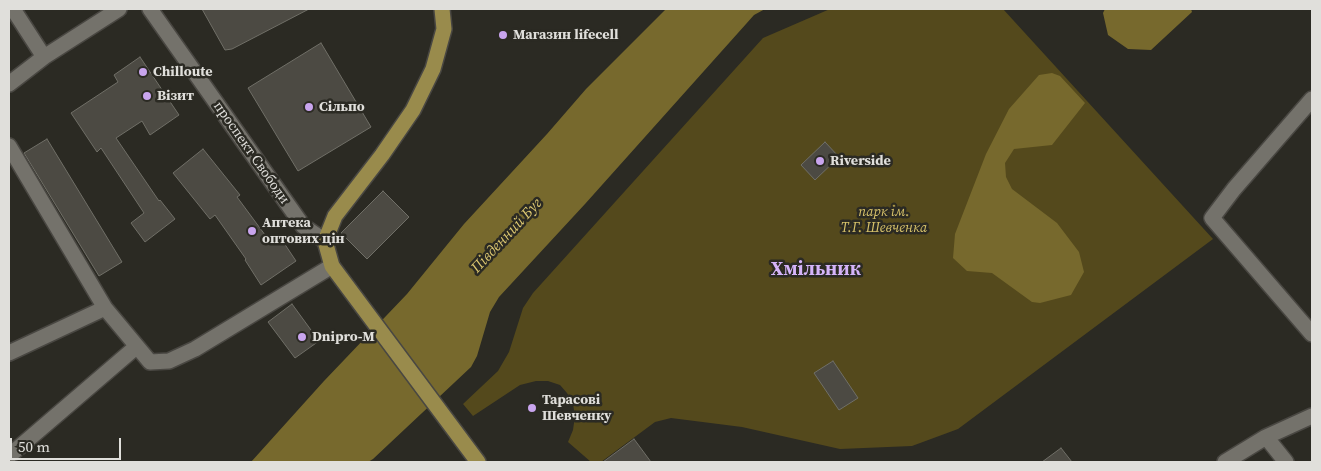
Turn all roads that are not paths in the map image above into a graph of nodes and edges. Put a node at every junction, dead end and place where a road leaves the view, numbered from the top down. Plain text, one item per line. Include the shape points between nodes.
1 (13, 9) edge
2 (119, 9) edge
3 (150, 9) edge
4 (442, 9) edge
5 (44, 58) junction
6 (9, 84) edge
7 (1312, 99) edge
8 (9, 146) edge
9 (324, 241) junction
10 (332, 266) junction
11 (105, 308) junction
12 (1312, 334) edge
13 (136, 347) junction
14 (9, 353) edge
15 (1312, 416) edge
16 (1266, 437) junction
17 (9, 456) edge
18 (478, 462) edge
19 (1225, 462) edge
20 (1286, 462) edge

1 - 5 street
2 - 5 street
3 - 9 street, проспект Свободи via 303,226
4 - 9 main road via 444,29 433,69 413,110 335,216
5 - 6 street
7 - 12 street via 1212,218
8 - 11 street
9 - 10 main road
10 - 13 street via 195,349 169,361 150,362
10 - 18 main road
11 - 13 street
11 - 14 street
13 - 17 street
15 - 16 street
16 - 19 street
16 - 20 street

